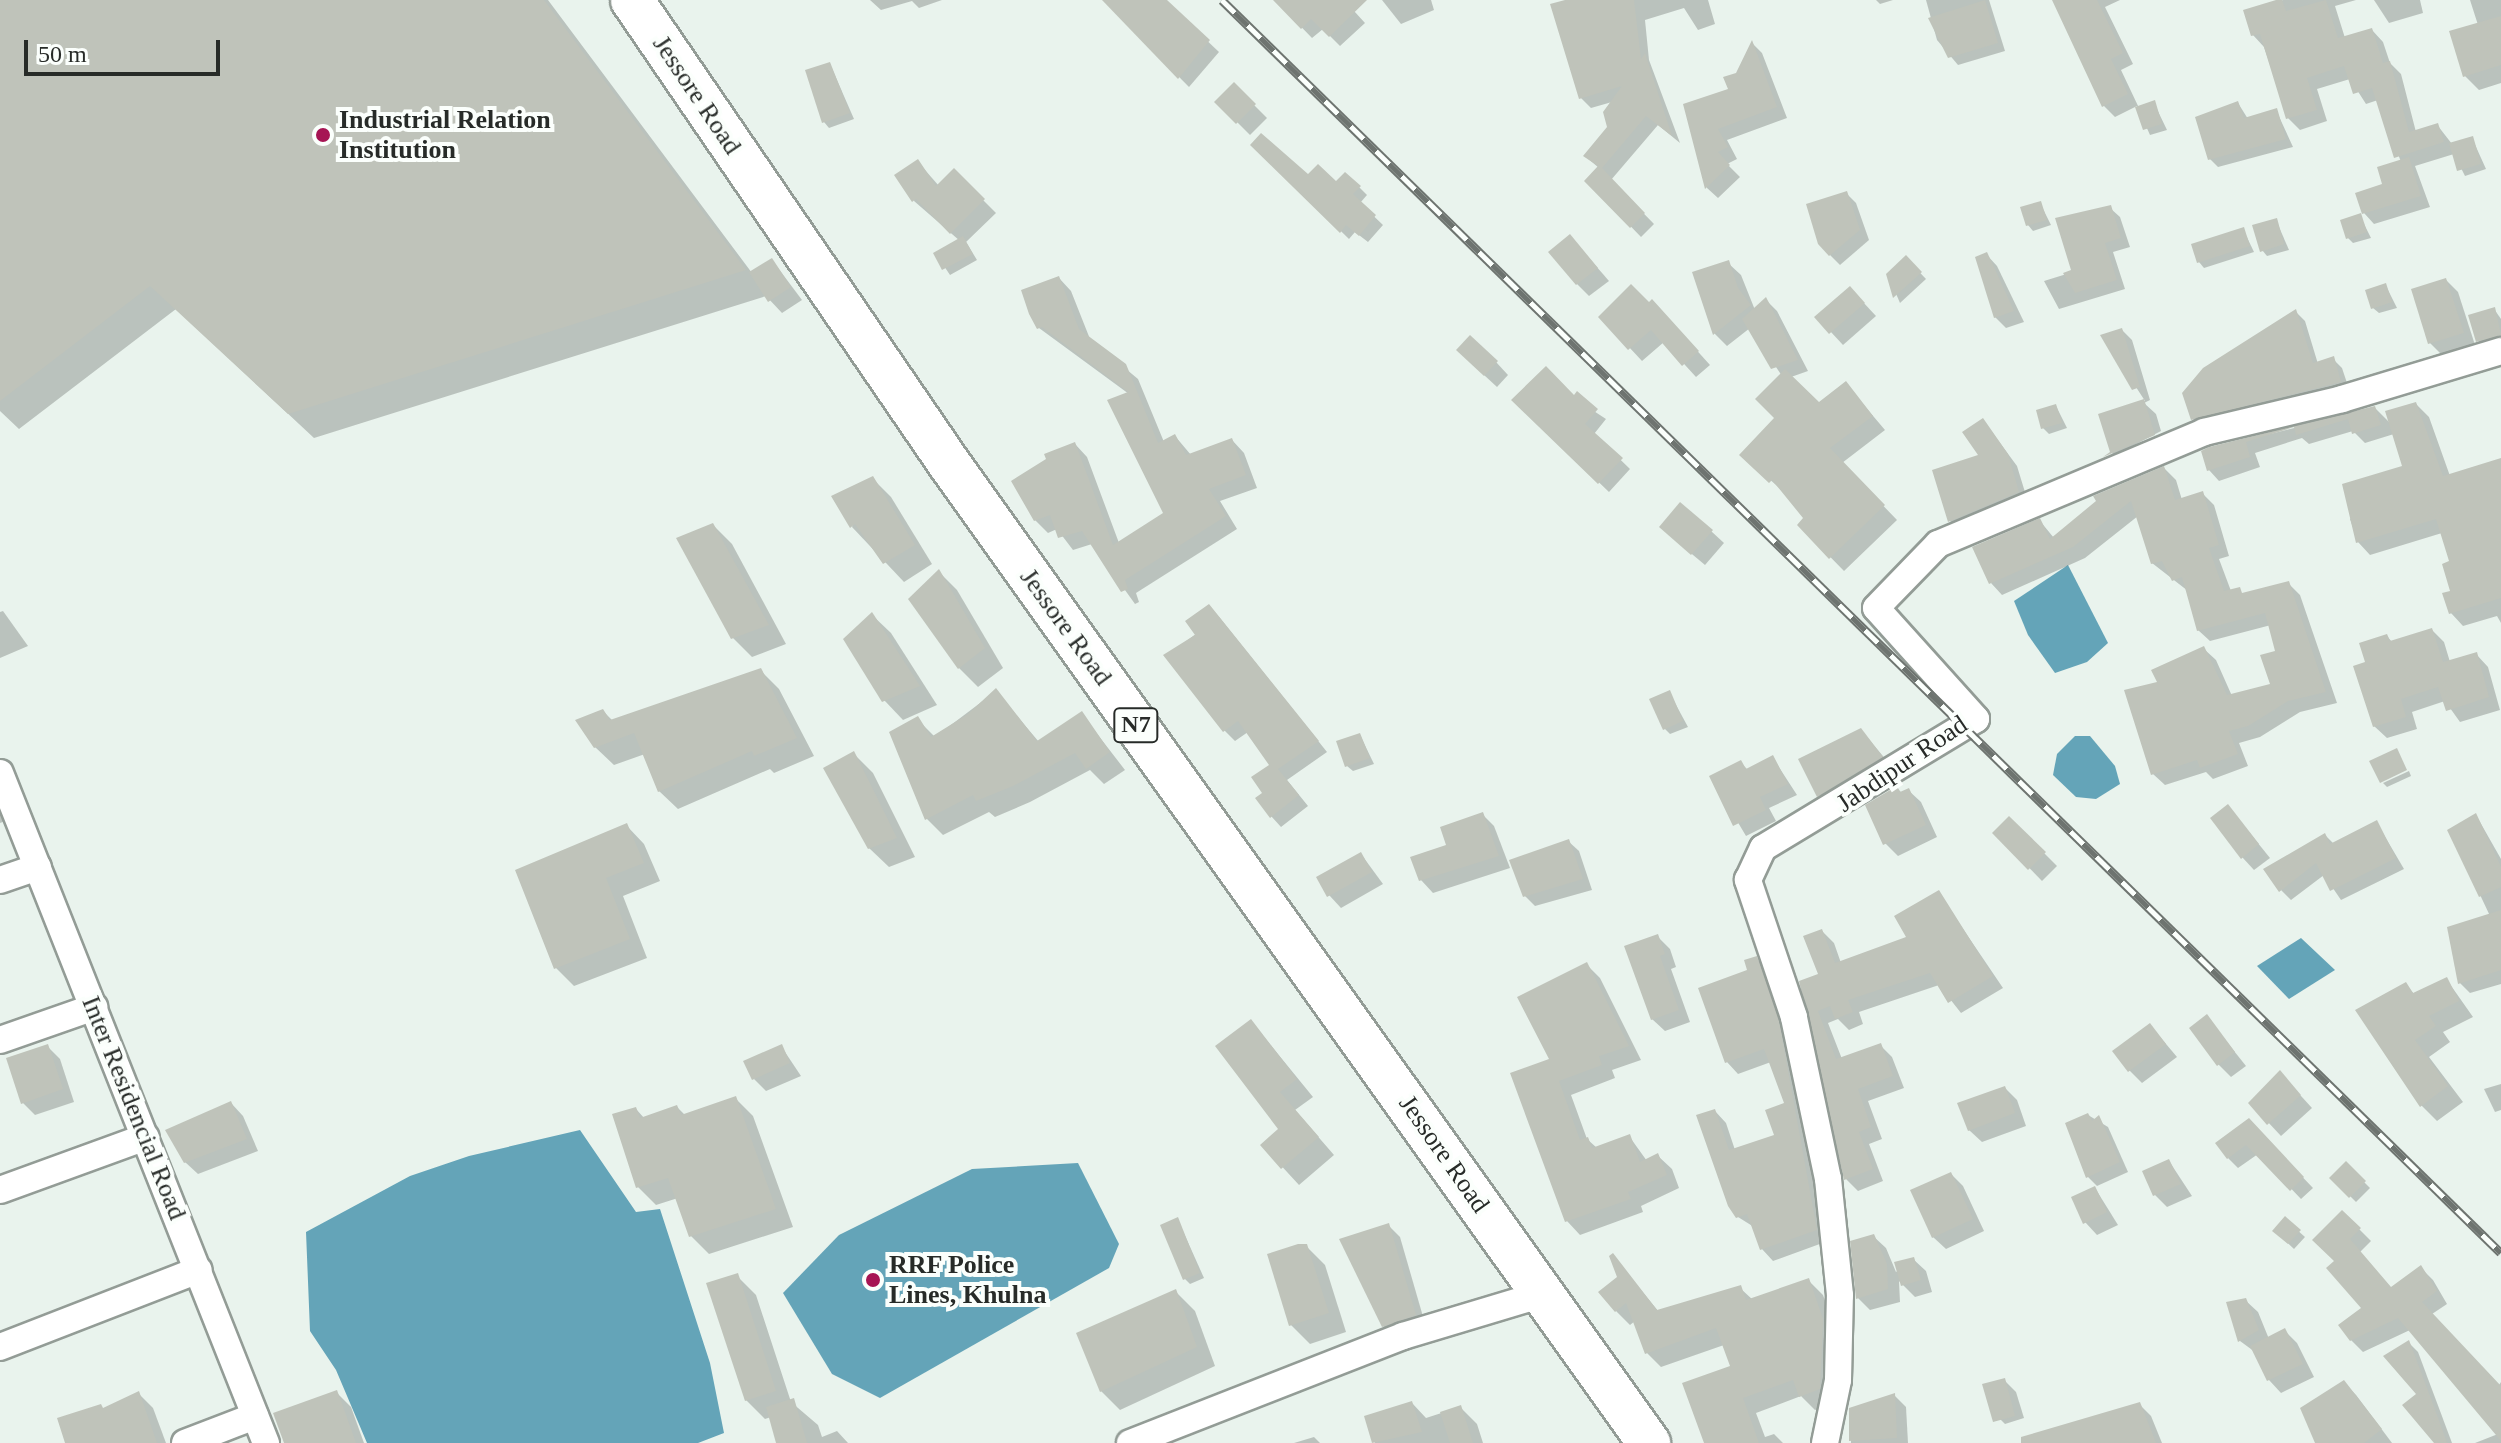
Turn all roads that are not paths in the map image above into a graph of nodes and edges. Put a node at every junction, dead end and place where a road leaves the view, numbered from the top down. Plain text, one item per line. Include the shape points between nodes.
1 (632, 0) edge
2 (2501, 351) edge
3 (0, 773) edge
4 (38, 867) junction
5 (0, 880) edge
6 (94, 1007) junction
7 (0, 1040) edge
8 (146, 1137) junction
9 (0, 1190) edge
10 (199, 1270) junction
11 (1543, 1294) junction
12 (0, 1347) edge
13 (255, 1416) junction
14 (185, 1443) edge
15 (266, 1443) edge
16 (1130, 1443) edge
17 (1649, 1443) edge
18 (1825, 1443) edge

1 - 11 highway, Jessore Road / N7 via 948,462
2 - 18 street, Jabdipur Road via 2342,399 2204,432 1938,544 1876,608 1976,719 1763,848 1748,880 1794,1017 1828,1179 1840,1295 1838,1380
3 - 4 street, Inter Residencial Road
4 - 5 street
4 - 6 street, Inter Residencial Road
6 - 7 street
6 - 8 street, Inter Residencial Road
8 - 9 street
8 - 10 street, Inter Residencial Road
10 - 12 street
10 - 13 street, Inter Residencial Road
11 - 16 street via 1403,1336
11 - 17 highway, Jessore Road / N7
13 - 14 street
13 - 15 street, Inter Residencial Road

